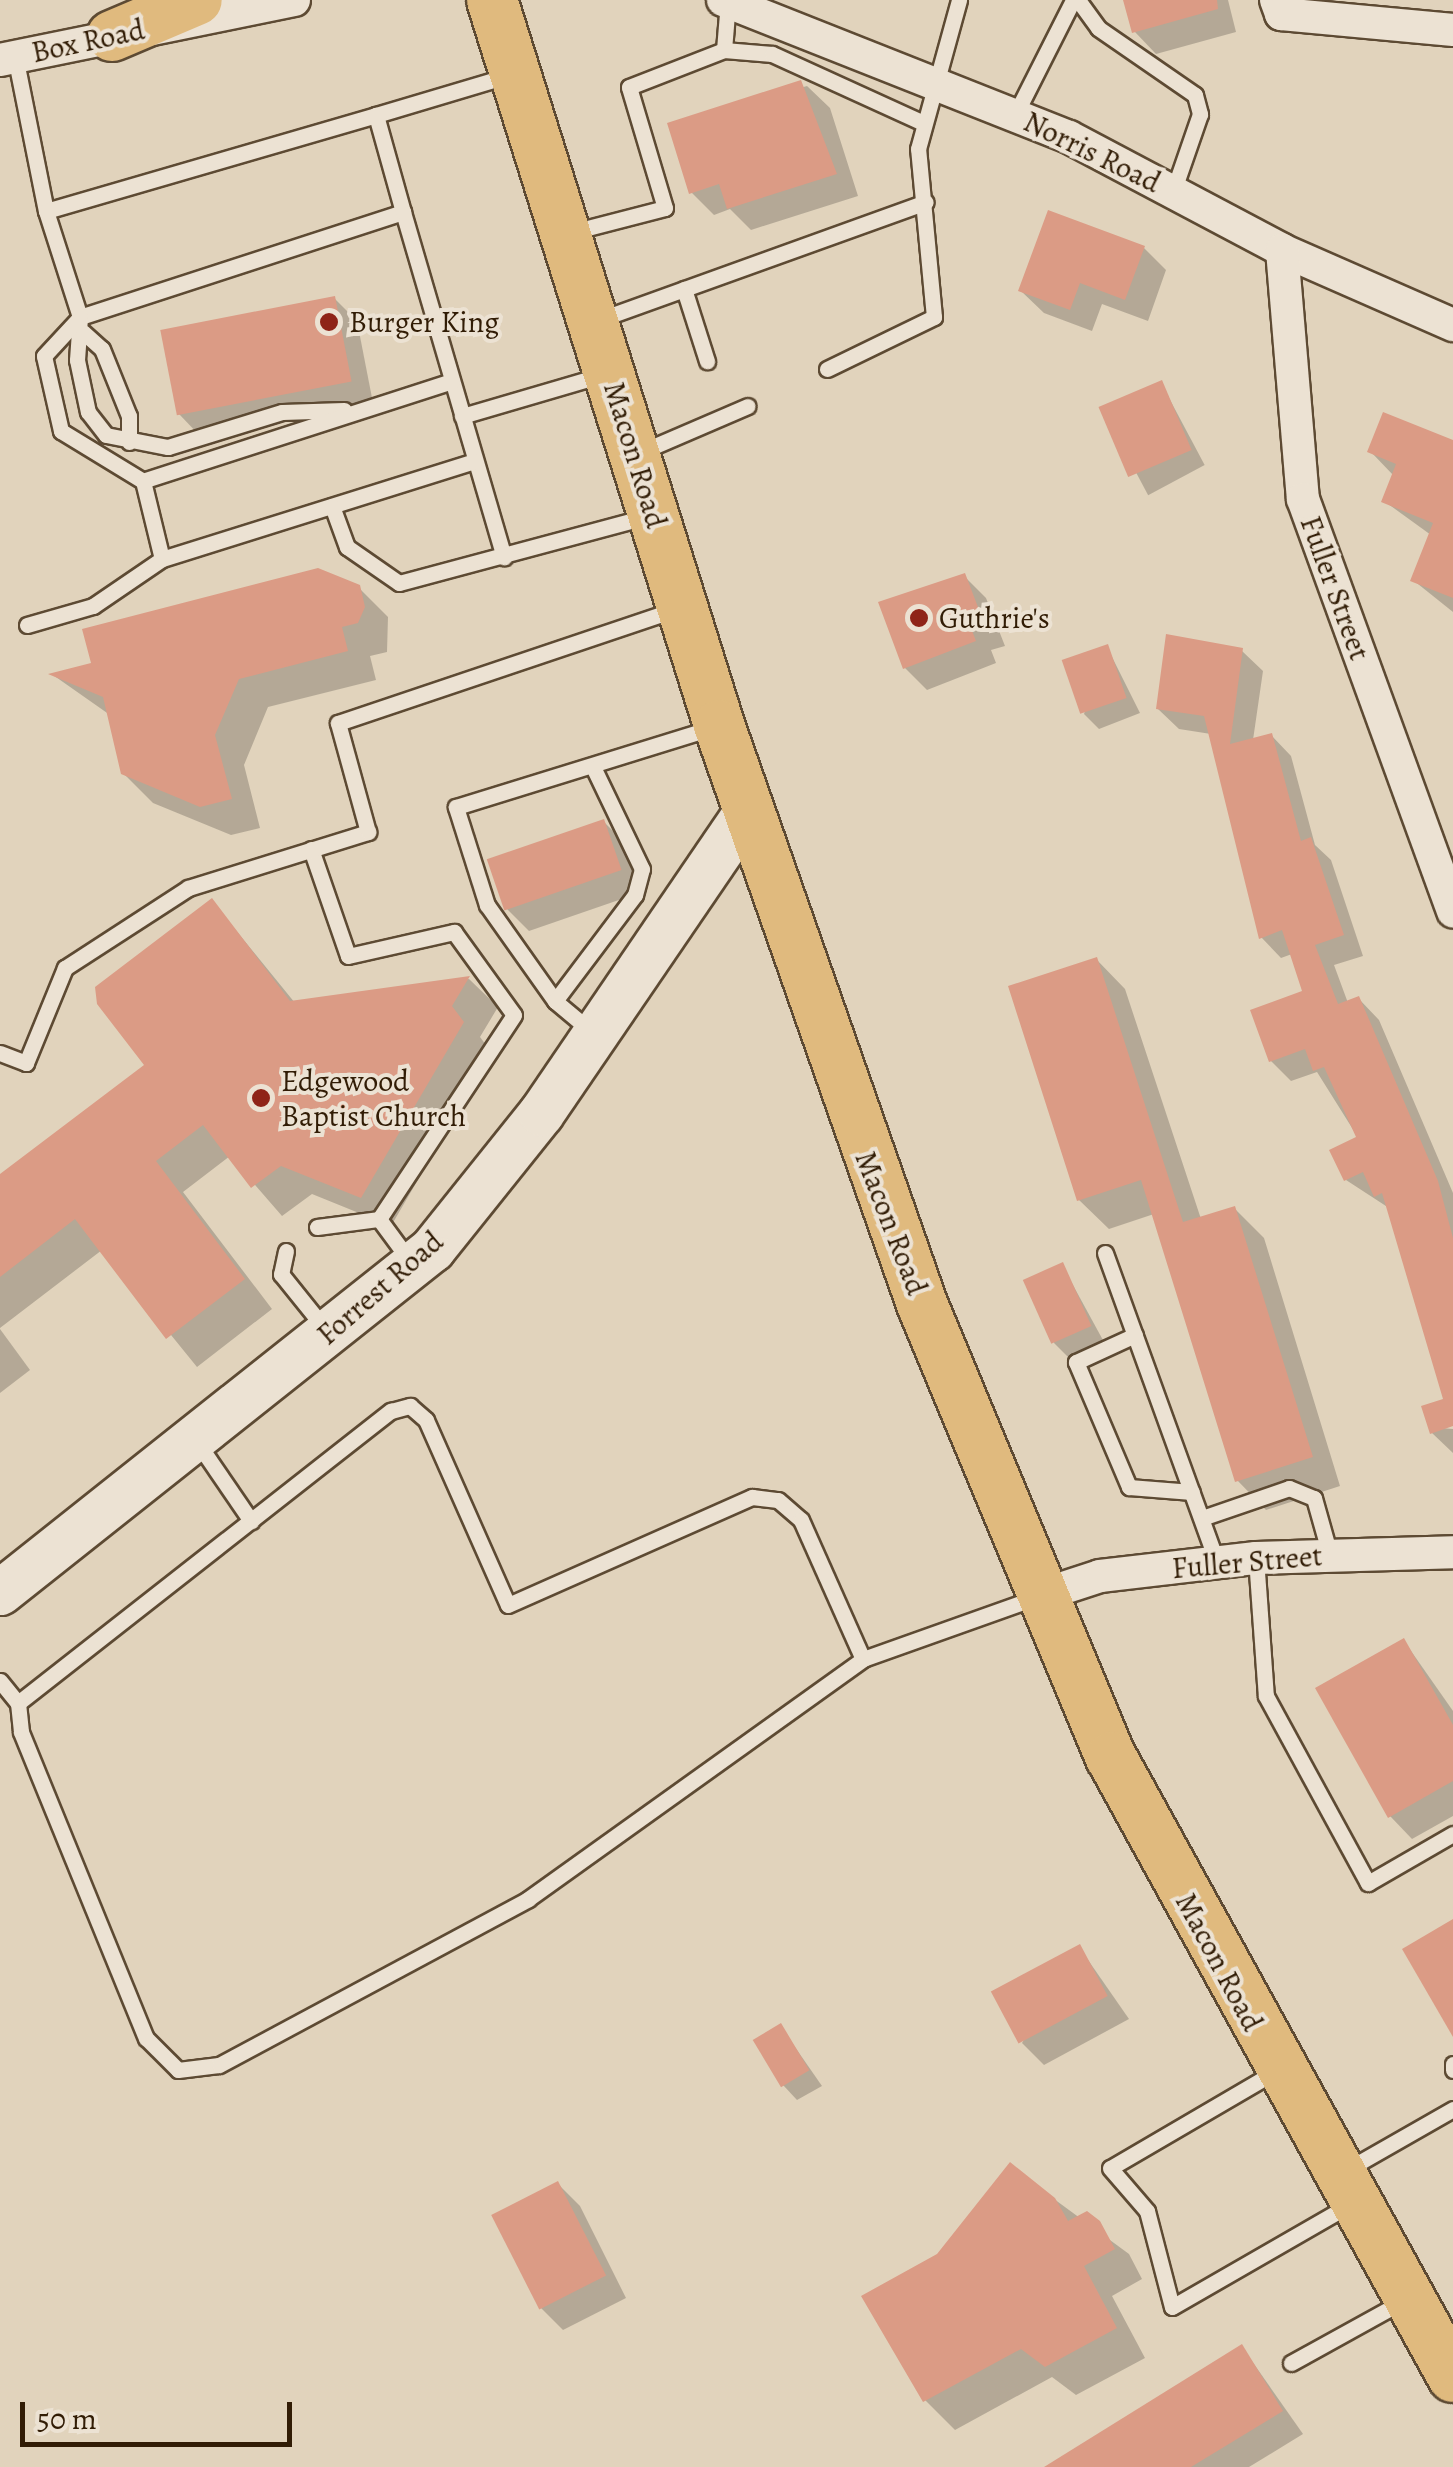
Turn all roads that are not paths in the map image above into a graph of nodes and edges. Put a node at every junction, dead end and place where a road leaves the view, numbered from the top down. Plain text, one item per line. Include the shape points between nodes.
1 (197, 0) edge
2 (294, 0) edge
3 (492, 0) edge
4 (725, 0) edge
5 (959, 0) edge
6 (1076, 0) edge
7 (1276, 0) edge
8 (1453, 30) edge
9 (112, 36) junction
10 (724, 50) junction
11 (8, 58) edge
12 (515, 73) junction
13 (933, 81) junction
14 (376, 115) junction
15 (1016, 115) junction
16 (921, 122) junction
17 (1172, 192) junction
18 (926, 202) junction
19 (46, 211) junction
20 (402, 212) junction
21 (566, 234) junction
22 (1282, 250) junction
23 (684, 289) junction
24 (593, 322) junction
25 (82, 324) junction
26 (1453, 325) edge
27 (707, 360) dead end
28 (827, 369) dead end
29 (609, 373) junction
30 (452, 381) junction
31 (748, 406) dead end
32 (364, 410) junction
33 (462, 416) junction
34 (129, 442) junction
35 (635, 455) junction
36 (475, 461) junction
37 (143, 481) junction
38 (332, 506) junction
39 (654, 514) junction
40 (504, 558) junction
41 (162, 559) junction
42 (683, 607) junction
43 (27, 625) dead end
44 (719, 725) junction
45 (594, 769) junction
46 (748, 810) junction
47 (311, 849) junction
48 (1453, 912) edge
49 (556, 1000) junction
50 (595, 1034) junction
51 (0, 1053) edge
52 (379, 1219) junction
53 (316, 1228) dead end
54 (286, 1250) dead end
55 (1105, 1253) dead end
56 (413, 1265) junction
57 (328, 1334) junction
58 (1136, 1336) junction
59 (194, 1438) junction
60 (1192, 1492) junction
61 (1202, 1518) junction
62 (251, 1521) junction
63 (1452, 1553) edge
64 (1330, 1555) junction
65 (1256, 1558) junction
66 (1218, 1562) junction
67 (0, 1592) edge
68 (1045, 1594) junction
69 (863, 1659) junction
70 (0, 1681) edge
71 (18, 1702) junction
72 (1453, 1834) edge
73 (1278, 2070) junction
74 (1453, 2109) edge
75 (1346, 2188) junction
76 (1408, 2298) junction
77 (1291, 2363) dead end
78 (1453, 2378) edge

1 - 9 main road
2 - 9 street, Box Road
3 - 12 main road, Macon Road
4 - 10 lane
4 - 13 street, Norris Road
5 - 13 lane
6 - 15 lane
6 - 17 lane via 1098,28 1196,96 1200,114
7 - 8 street via 1281,14
9 - 11 street, Box Road
10 - 16 lane via 772,54
10 - 21 lane via 628,87 666,208
11 - 19 lane
12 - 14 lane
12 - 21 main road, Macon Road
13 - 15 street, Norris Road
13 - 16 lane
14 - 19 lane
14 - 20 lane
15 - 17 street, Norris Road
16 - 18 lane
17 - 22 street, Norris Road
18 - 23 lane
18 - 28 lane via 934,317
19 - 25 lane
20 - 25 lane
20 - 30 lane
21 - 24 main road, Macon Road
22 - 26 street, Norris Road
22 - 48 street, Fuller Street via 1303,499
23 - 24 lane
23 - 27 lane
24 - 29 main road, Macon Road
25 - 34 lane via 102,349 129,416
25 - 34 lane via 77,360 88,412 106,436
25 - 37 lane via 44,356 62,431
29 - 33 lane
29 - 35 main road, Macon Road
30 - 32 lane
30 - 33 lane
31 - 35 lane
32 - 34 lane via 282,412 168,447
32 - 37 lane
33 - 36 lane
35 - 39 main road, Macon Road
36 - 38 lane
36 - 40 lane
37 - 41 lane
38 - 40 lane via 346,547 399,583
38 - 41 lane
39 - 40 lane
39 - 42 main road, Macon Road
41 - 43 lane via 94,606
42 - 44 main road, Macon Road
42 - 47 lane via 338,724 368,832
44 - 45 lane
44 - 46 main road, Macon Road
45 - 49 lane via 642,870 635,895
45 - 49 lane via 456,806 487,905
46 - 50 main road, Forrest Road
46 - 68 main road, Macon Road via 910,1272
47 - 51 lane via 188,888 65,968 26,1063
47 - 52 lane via 348,956 454,932 514,1015
49 - 50 lane
50 - 56 main road, Forrest Road
52 - 53 lane
52 - 56 lane
54 - 57 lane via 281,1274
55 - 58 lane
56 - 57 main road, Forrest Road
57 - 59 main road, Forrest Road
58 - 60 lane
58 - 60 lane via 1076,1362 1129,1487
59 - 62 lane
59 - 67 main road, Forrest Road
60 - 61 lane
61 - 64 lane via 1289,1488 1314,1498
61 - 66 lane
62 - 69 lane via 410,1406 426,1420 508,1605 752,1497 778,1500 801,1520
62 - 71 lane
63 - 64 street, Fuller Street
64 - 65 street, Fuller Street
65 - 66 street, Fuller Street
65 - 72 lane via 1266,1696 1368,1883
66 - 68 street, Fuller Street via 1100,1576
68 - 69 lane
68 - 73 main road, Macon Road via 1111,1757
69 - 71 lane via 528,1899 219,2064 178,2070 146,2038 21,1732
70 - 71 lane
73 - 75 main road, Macon Road
73 - 75 lane via 1110,2168 1147,2211 1172,2307
74 - 75 lane
75 - 76 main road, Macon Road
76 - 77 lane
76 - 78 main road, Macon Road

